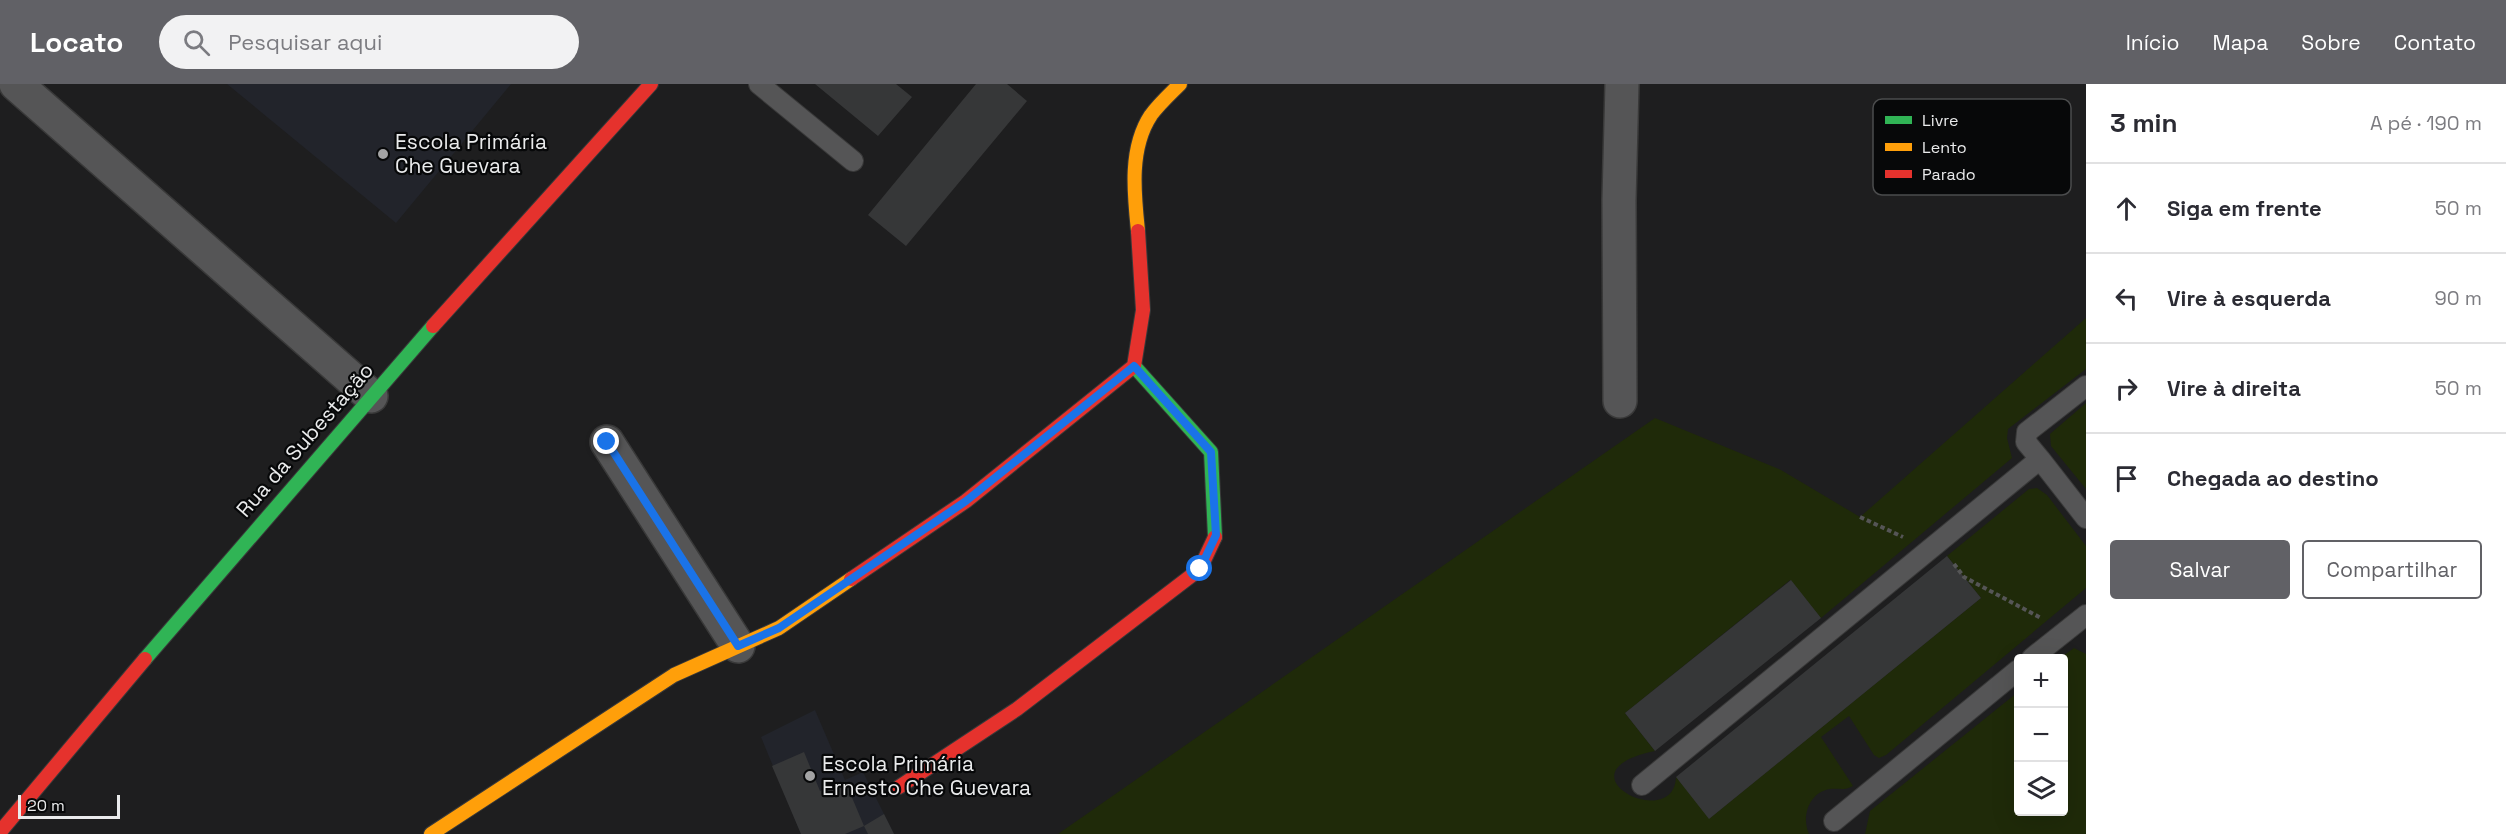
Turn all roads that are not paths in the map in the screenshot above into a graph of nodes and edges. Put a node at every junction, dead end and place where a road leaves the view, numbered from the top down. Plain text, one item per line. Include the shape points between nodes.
1 (16, 84) edge
2 (651, 84) edge
3 (759, 84) edge
4 (1180, 84) edge
5 (1622, 84) edge
6 (853, 161) dead end
7 (1134, 366) junction
8 (2086, 386) edge
9 (371, 396) junction
10 (1620, 401) dead end
11 (607, 442) dead end
12 (2040, 459) junction
13 (2086, 518) edge
14 (2086, 615) edge
15 (738, 646) junction
16 (2037, 654) edge
17 (2014, 674) edge
18 (1642, 785) dead end
19 (899, 787) dead end
20 (1834, 821) dead end
21 (0, 832) edge
22 (431, 834) edge

1 - 9 street
2 - 9 street, Rua da Subestação
3 - 6 lane
4 - 7 street via 1147,121 1134,165 1143,302
5 - 10 street
7 - 15 street via 966,501 779,628
7 - 19 street via 1211,452 1216,535 1200,569 1017,710
8 - 12 lane via 2027,432 2026,442
9 - 21 street, Rua da Subestação
11 - 15 street
12 - 13 lane
12 - 18 lane
14 - 16 lane
15 - 22 street via 674,675
17 - 20 lane

